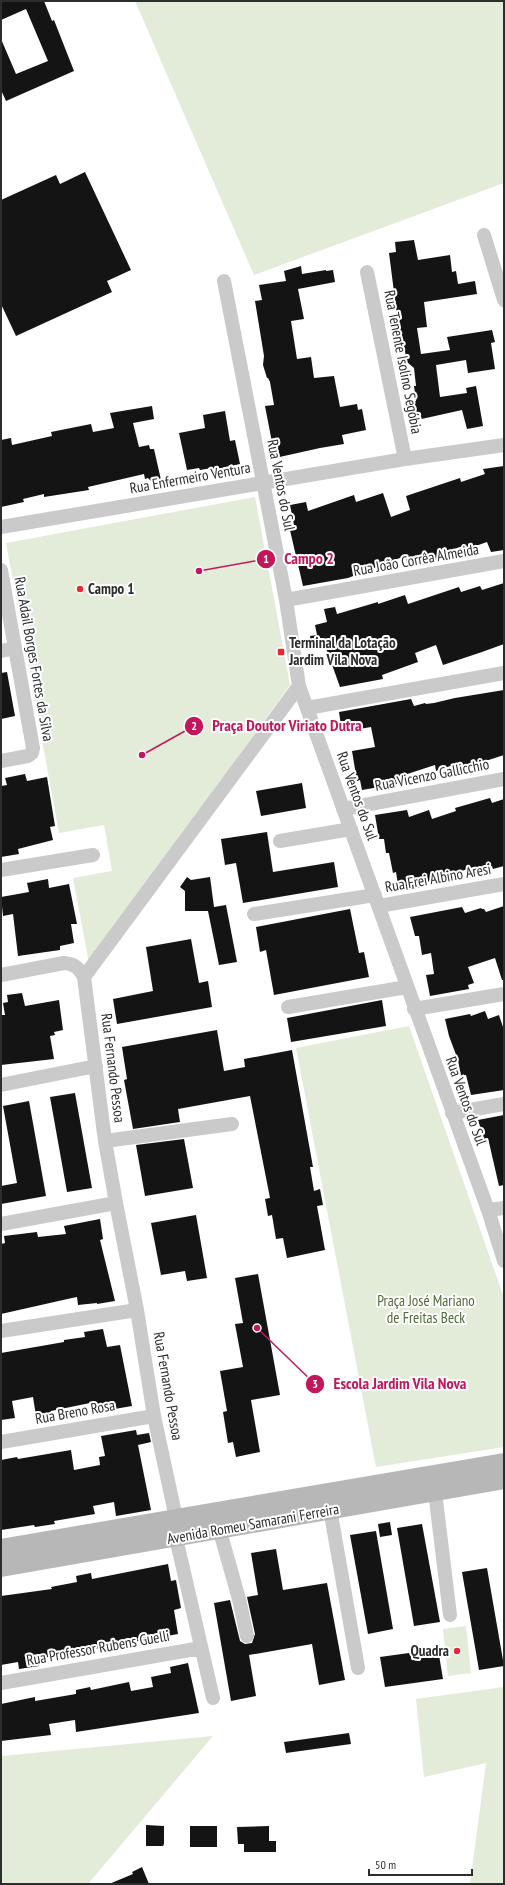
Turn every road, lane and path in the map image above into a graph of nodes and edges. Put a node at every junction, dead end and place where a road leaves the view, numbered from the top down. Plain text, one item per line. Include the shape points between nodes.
1 (484, 236) dead end
2 (367, 272) dead end
3 (224, 281) dead end
4 (504, 300) edge
5 (504, 445) edge
6 (405, 459) junction
7 (264, 483) junction
8 (1, 528) edge
9 (504, 561) edge
10 (1, 570) edge
11 (286, 600) junction
12 (15, 648) junction
13 (1, 651) edge
14 (504, 673) edge
15 (299, 686) junction
16 (307, 708) junction
17 (1, 761) edge
18 (504, 779) edge
19 (343, 809) junction
20 (351, 829) junction
21 (280, 841) dead end
22 (93, 855) dead end
23 (1, 870) edge
24 (504, 884) edge
25 (377, 901) junction
26 (254, 914) dead end
27 (1, 975) edge
28 (84, 977) junction
29 (407, 987) junction
30 (504, 994) edge
31 (288, 1007) dead end
32 (414, 1009) junction
33 (96, 1066) junction
34 (1, 1085) edge
35 (504, 1104) edge
36 (452, 1113) junction
37 (232, 1124) dead end
38 (105, 1141) junction
39 (116, 1204) junction
40 (504, 1208) edge
41 (488, 1210) junction
42 (1, 1224) edge
43 (504, 1261) edge
44 (137, 1310) junction
45 (1, 1331) edge
46 (154, 1416) junction
47 (1, 1442) edge
48 (504, 1463) edge
49 (504, 1479) edge
50 (457, 1480) junction
51 (435, 1492) junction
52 (291, 1507) junction
53 (330, 1509) junction
54 (176, 1528) junction
55 (219, 1528) junction
56 (68, 1547) junction
57 (1, 1549) edge
58 (1, 1567) edge
59 (450, 1615) dead end
60 (247, 1636) dead end
61 (201, 1648) junction
62 (358, 1668) dead end
63 (1, 1683) edge
64 (213, 1698) dead end

1 - 4 street
2 - 6 street, Rua Tenente Isolino Segóbia
3 - 7 street, Rua Ventos do Sul
5 - 6 street, Rua Enfermeiro Ventura
6 - 7 street, Rua Enfermeiro Ventura
7 - 8 street, Rua Enfermeiro Ventura
7 - 11 street, Rua Ventos do Sul
9 - 11 street, Rua João Corrêa Almeida
10 - 12 street, Rua Adail Borges Fortes da Silva
11 - 15 street, Rua Ventos do Sul
12 - 13 street
12 - 17 street, Rua Adail Borges Fortes da Silva via 33,748 28,756
14 - 16 street
15 - 16 street, Rua Ventos do Sul
15 - 28 street
16 - 19 street, Rua Ventos do Sul
18 - 19 street, Rua Vicenzo Gallicchio
19 - 20 street, Rua Ventos do Sul
20 - 21 street
20 - 25 street, Rua Ventos do Sul
22 - 23 street
24 - 25 street, Rua Frei Albino Aresi
25 - 26 street, Rua Frei Albino Aresi
25 - 29 street, Rua Ventos do Sul
27 - 28 street via 69,963 80,969
28 - 33 street, Rua Fernando Pessoa
29 - 31 street
29 - 32 street, Rua Ventos do Sul
30 - 32 street
32 - 36 street, Rua Ventos do Sul
33 - 34 street
33 - 38 street, Rua Fernando Pessoa
35 - 36 street
36 - 41 street, Rua Ventos do Sul
37 - 38 street
38 - 39 street, Rua Fernando Pessoa
39 - 42 street
39 - 44 street, Rua Fernando Pessoa
40 - 41 street
41 - 43 street, Rua Ventos do Sul
44 - 45 street
44 - 46 street, Rua Fernando Pessoa
46 - 47 street, Rua Breno Rosa
46 - 54 street, Rua Fernando Pessoa
48 - 50 street, Avenida Romeu Samarani Ferreira
49 - 50 street, Avenida Romeu Samarani Ferreira
50 - 51 street, Avenida Romeu Samarani Ferreira
50 - 52 street, Avenida Romeu Samarani Ferreira
51 - 53 street, Avenida Romeu Samarani Ferreira
51 - 59 street
52 - 53 street, Avenida Romeu Samarani Ferreira
52 - 54 street, Avenida Romeu Samarani Ferreira
52 - 55 street, Avenida Romeu Samarani Ferreira
53 - 62 street
54 - 55 street, Avenida Romeu Samarani Ferreira
54 - 56 street, Avenida Romeu Samarani Ferreira
54 - 61 street, Rua Fernando Pessoa
55 - 60 street
56 - 57 street, Avenida Romeu Samarani Ferreira
56 - 58 street, Avenida Romeu Samarani Ferreira
61 - 63 street, Rua Professor Rubens Guelli
61 - 64 street, Rua Fernando Pessoa

